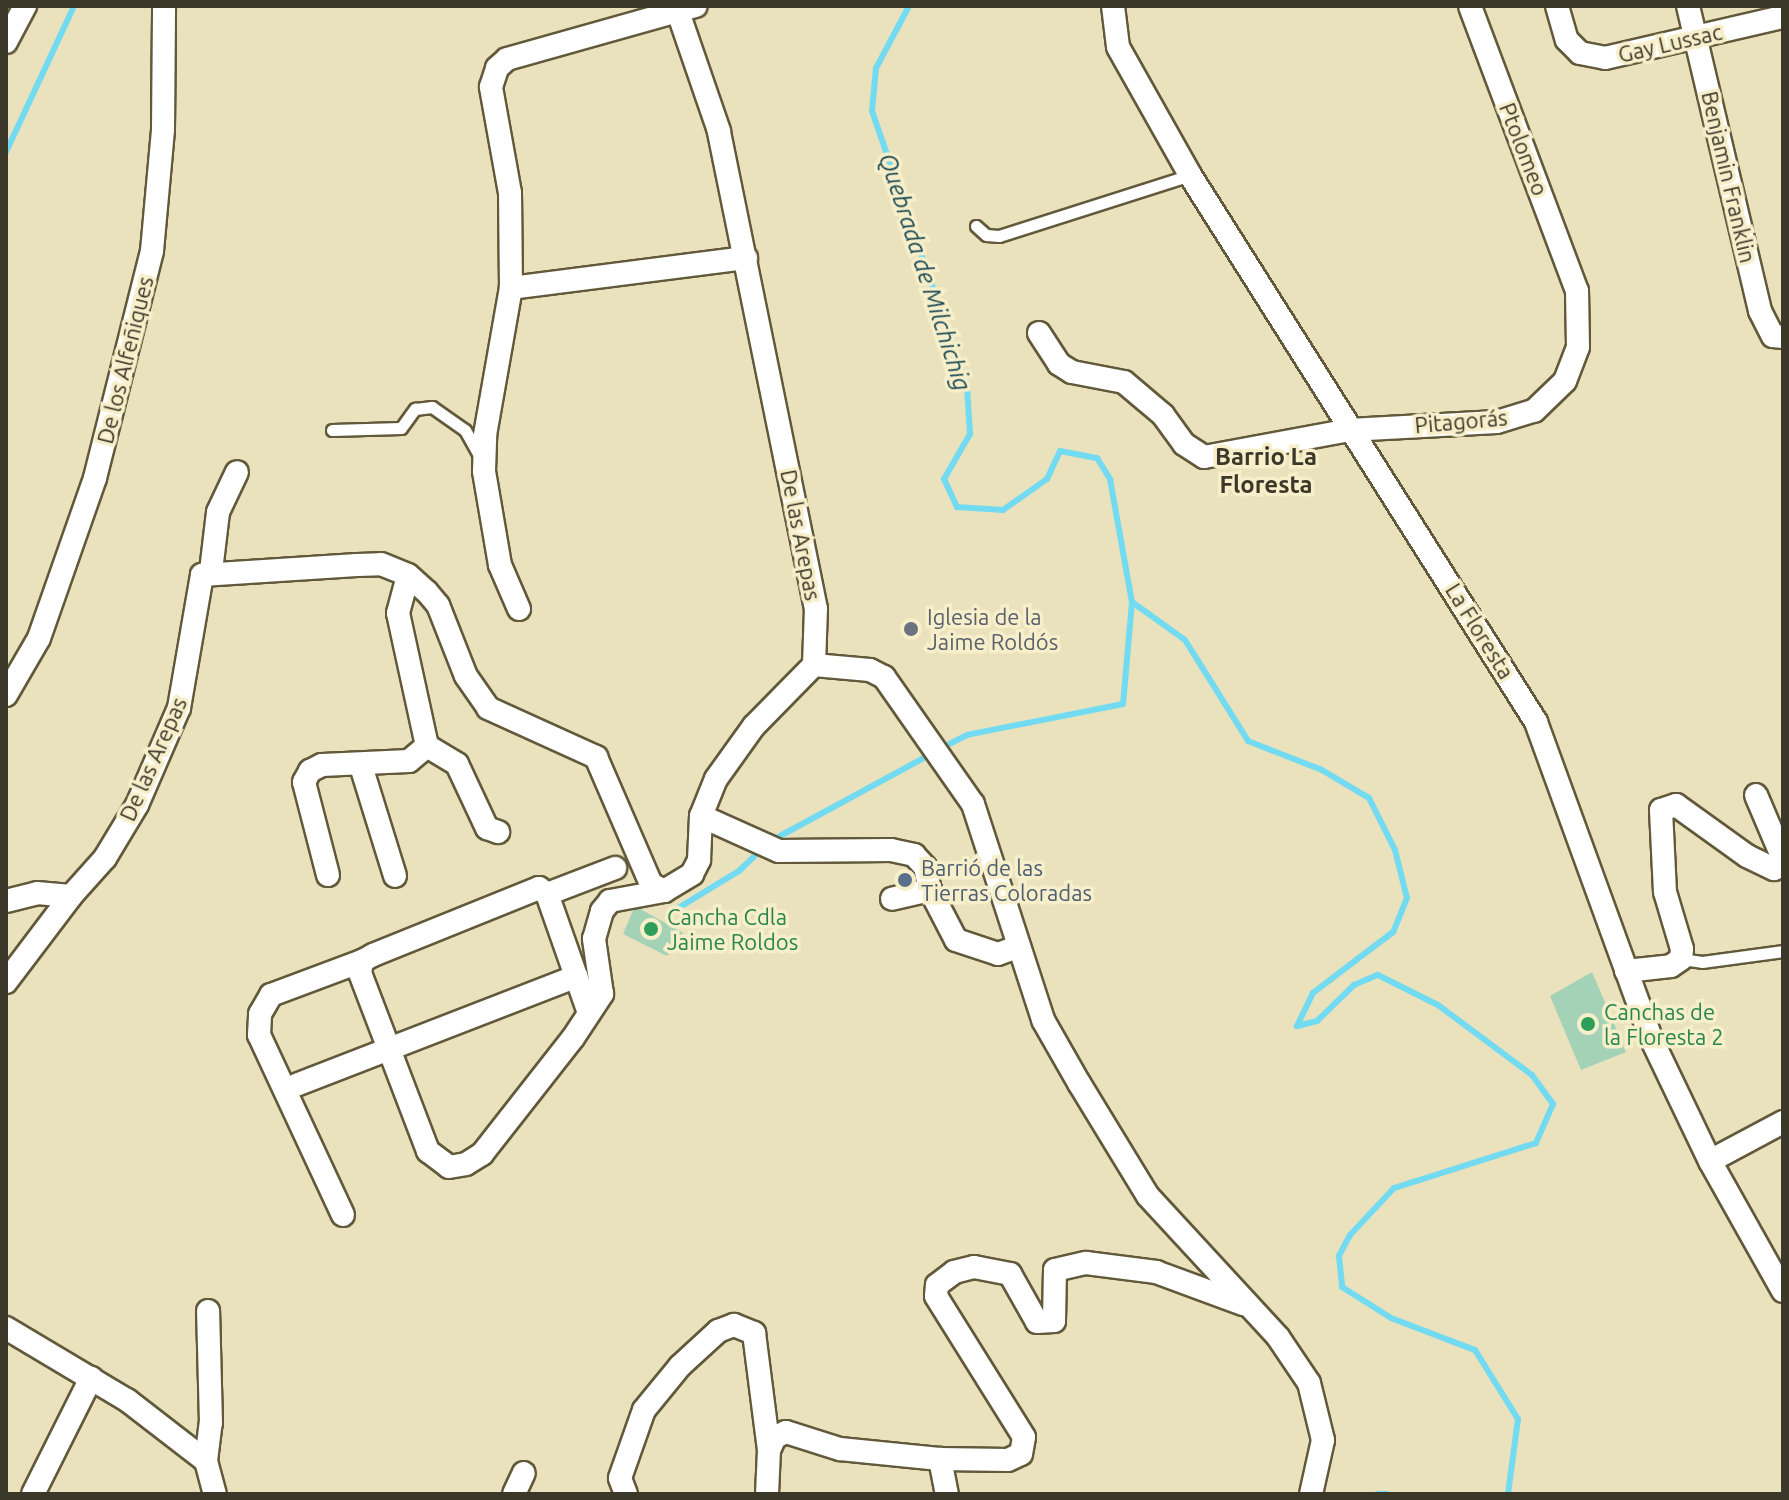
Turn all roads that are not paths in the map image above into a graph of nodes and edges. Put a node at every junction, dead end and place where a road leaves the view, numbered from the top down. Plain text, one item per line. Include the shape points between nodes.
1 (25, 6) edge
2 (164, 6) edge
3 (1113, 6) edge
4 (1470, 6) edge
5 (1557, 6) edge
6 (1688, 6) edge
7 (683, 8) edge
8 (1783, 17) edge
9 (1697, 35) junction
10 (6, 42) edge
11 (1190, 175) junction
12 (976, 226) dead end
13 (746, 258) junction
14 (511, 288) junction
15 (1577, 291) joint
16 (1039, 333) dead end
17 (1783, 337) edge
18 (332, 430) dead end
19 (1349, 430) junction
20 (484, 471) junction
21 (237, 472) dead end
22 (211, 571) junction
23 (408, 575) junction
24 (519, 609) dead end
25 (814, 665) junction
26 (6, 695) edge
27 (427, 746) junction
28 (361, 766) junction
29 (1756, 795) dead end
30 (701, 816) junction
31 (498, 832) dead end
32 (615, 868) dead end
33 (328, 875) dead end
34 (395, 876) dead end
35 (930, 890) junction
36 (664, 891) junction
37 (547, 894) junction
38 (71, 896) junction
39 (892, 899) dead end
40 (6, 901) edge
41 (1017, 947) junction
42 (1783, 951) edge
43 (1681, 959) junction
44 (362, 961) junction
45 (1626, 971) junction
46 (577, 976) junction
47 (6, 982) edge
48 (589, 1013) junction
49 (390, 1049) junction
50 (296, 1085) dead end
51 (1783, 1122) edge
52 (1710, 1161) junction
53 (343, 1215) dead end
54 (1783, 1291) edge
55 (1249, 1307) junction
56 (208, 1311) dead end
57 (6, 1328) edge
58 (91, 1378) junction
59 (769, 1450) junction
60 (940, 1459) junction
61 (206, 1461) junction
62 (524, 1473) dead end
63 (33, 1494) edge
64 (215, 1494) edge
65 (514, 1494) edge
66 (626, 1494) edge
67 (767, 1494) edge
68 (947, 1494) edge
69 (1311, 1494) edge

1 - 10 street
2 - 26 street, De los Alfeñiques via 163,129 152,251 95,478 39,638
3 - 11 street, La Floresta via 1118,47
4 - 15 street, Ptolomeo
5 - 9 street, Gay Lussac via 1567,40 1580,53 1605,58
6 - 9 street, Benjamin Franklin
7 - 13 street, De las Arepas via 719,131
7 - 14 street via 507,59 497,68 491,87 510,193
8 - 9 street, Gay Lussac
9 - 17 street, Benjamin Franklin via 1760,311 1773,336
11 - 12 lane via 999,236 986,235
11 - 19 street, La Floresta
13 - 14 street
13 - 25 street, De las Arepas via 816,609
14 - 20 street via 485,435
15 - 19 street, Pitagorás via 1578,347 1565,381 1534,411 1497,422
16 - 19 street, Pitagorás via 1059,364 1072,372 1124,382 1163,415 1184,444 1204,457
18 - 20 lane via 401,428 415,409 432,407 465,430
19 - 45 street, La Floresta via 1410,529 1465,603 1536,722
20 - 24 street via 500,565
21 - 22 street, De las Arepas via 218,512
22 - 23 street via 283,573 381,564
22 - 38 street, De las Arepas via 202,575 196,590 188,678 179,708 137,805 105,858
23 - 27 street via 398,613
23 - 36 street via 438,605 466,676 488,708 596,757 651,884
25 - 30 street via 754,726 716,779
25 - 41 street via 840,665 884,677 939,749 973,804
27 - 28 street via 409,761
27 - 31 street via 457,764 487,828
28 - 33 street via 322,765 304,782
28 - 34 street
29 - 43 street via 1781,854 1782,865 1774,869 1676,805 1661,810 1665,892
30 - 35 street via 779,851 905,851 925,867
30 - 36 street via 699,860 692,874
32 - 37 street
35 - 39 street
35 - 41 street via 956,940 998,954
36 - 48 street via 610,901 602,911 594,939 602,994
37 - 44 street via 532,891
37 - 46 street
38 - 40 street via 37,893
38 - 47 street
41 - 55 street via 1043,1020 1132,1172
42 - 43 lane via 1702,962
43 - 45 street via 1671,966
44 - 49 street via 361,985
44 - 53 street via 271,995 259,1024 259,1035
45 - 52 street, La Floresta via 1650,1036
46 - 48 street
46 - 49 street
48 - 49 street via 482,1154 466,1164 449,1167 428,1151
49 - 50 street
51 - 52 street
52 - 54 street, La Floresta
55 - 60 street via 1156,1272 1086,1263 1055,1270 1054,1321 1037,1322 1010,1274 974,1267 944,1277 936,1296 946,1319 1010,1414 1026,1448 1008,1460
55 - 69 street via 1297,1359 1309,1383 1323,1440
56 - 61 street via 211,1423
57 - 58 street
58 - 61 street
58 - 63 street
59 - 60 street via 775,1437 786,1432 840,1449
59 - 66 street via 754,1333 734,1325 718,1331 680,1366 644,1410 620,1478
59 - 67 street
60 - 68 street
61 - 64 street
62 - 65 street

